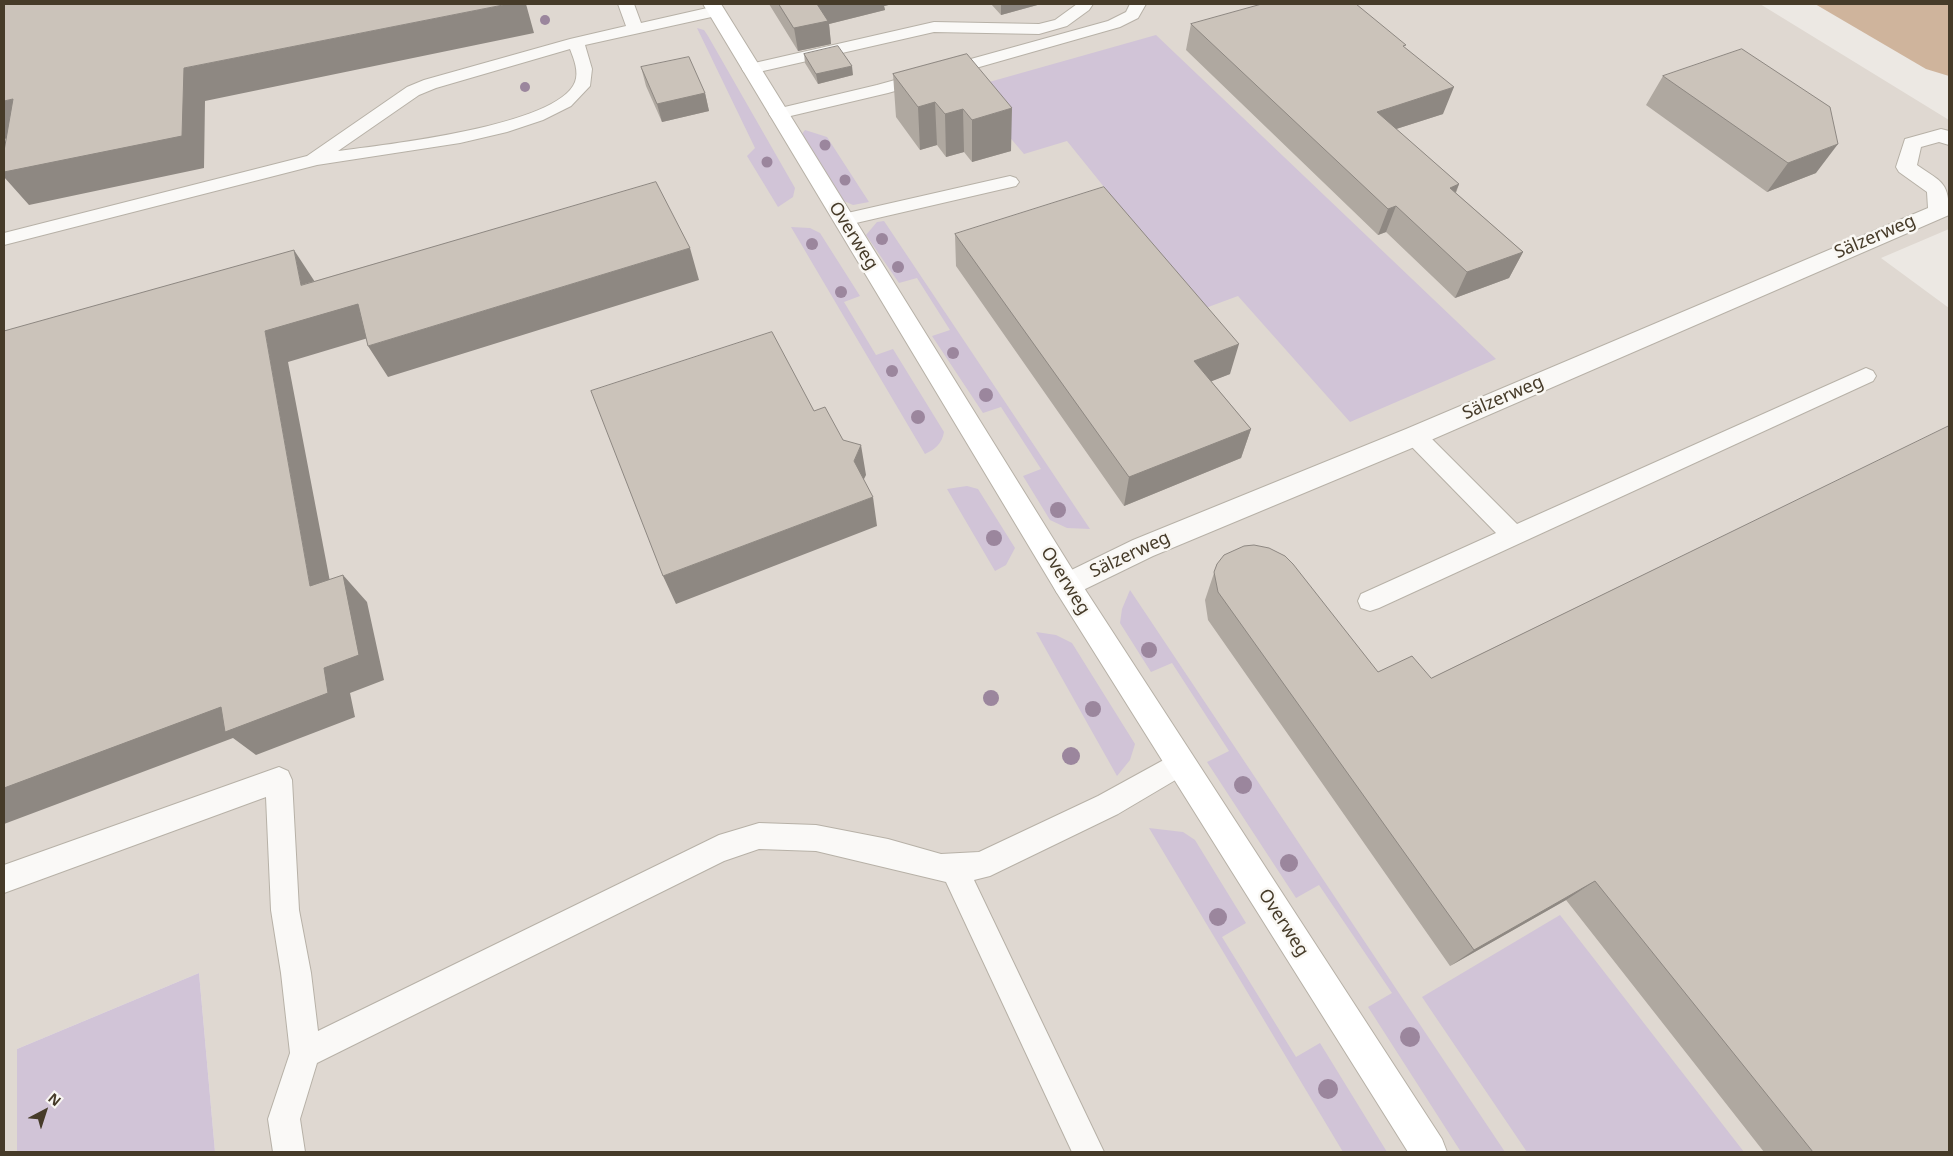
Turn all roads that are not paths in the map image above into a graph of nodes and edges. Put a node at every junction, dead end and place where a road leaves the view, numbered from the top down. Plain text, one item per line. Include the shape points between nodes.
1 (626, 4) edge
2 (1085, 4) edge
3 (1138, 4) edge
4 (714, 7) edge
5 (635, 28) junction
6 (576, 42) junction
7 (750, 69) junction
8 (778, 114) junction
9 (1949, 138) edge
10 (313, 160) junction
11 (1010, 182) dead end
12 (1944, 208) edge
13 (844, 220) junction
14 (4, 239) edge
15 (1866, 376) dead end
16 (1415, 436) junction
17 (1514, 536) junction
18 (1067, 584) junction
19 (1370, 600) dead end
20 (1180, 763) junction
21 (953, 866) junction
22 (4, 879) edge
23 (305, 1053) junction
24 (289, 1152) edge
25 (1088, 1152) edge
26 (1429, 1152) edge

1 - 5 lane
2 - 7 lane via 1061,23 1039,29 934,27
3 - 8 lane via 1132,14 1114,24 882,89
4 - 5 lane
4 - 7 street, Overweg
5 - 6 lane
6 - 10 lane via 454,76 413,91
6 - 10 lane via 586,75 581,87 549,111 458,139
7 - 8 street, Overweg
8 - 13 street, Overweg
9 - 12 street, Sälzerweg via 1941,136 1912,143 1906,167 1937,189
10 - 14 lane
11 - 13 lane
12 - 16 street, Sälzerweg
13 - 18 street, Overweg
15 - 17 lane
16 - 17 lane
16 - 18 street, Sälzerweg via 1143,548
17 - 19 lane
18 - 20 street, Overweg
20 - 21 lane via 1108,805 980,866
20 - 26 street, Overweg
21 - 23 lane via 941,868 816,838 759,836 719,849
21 - 25 lane
22 - 23 lane via 280,780 285,910
23 - 24 lane via 284,1119

